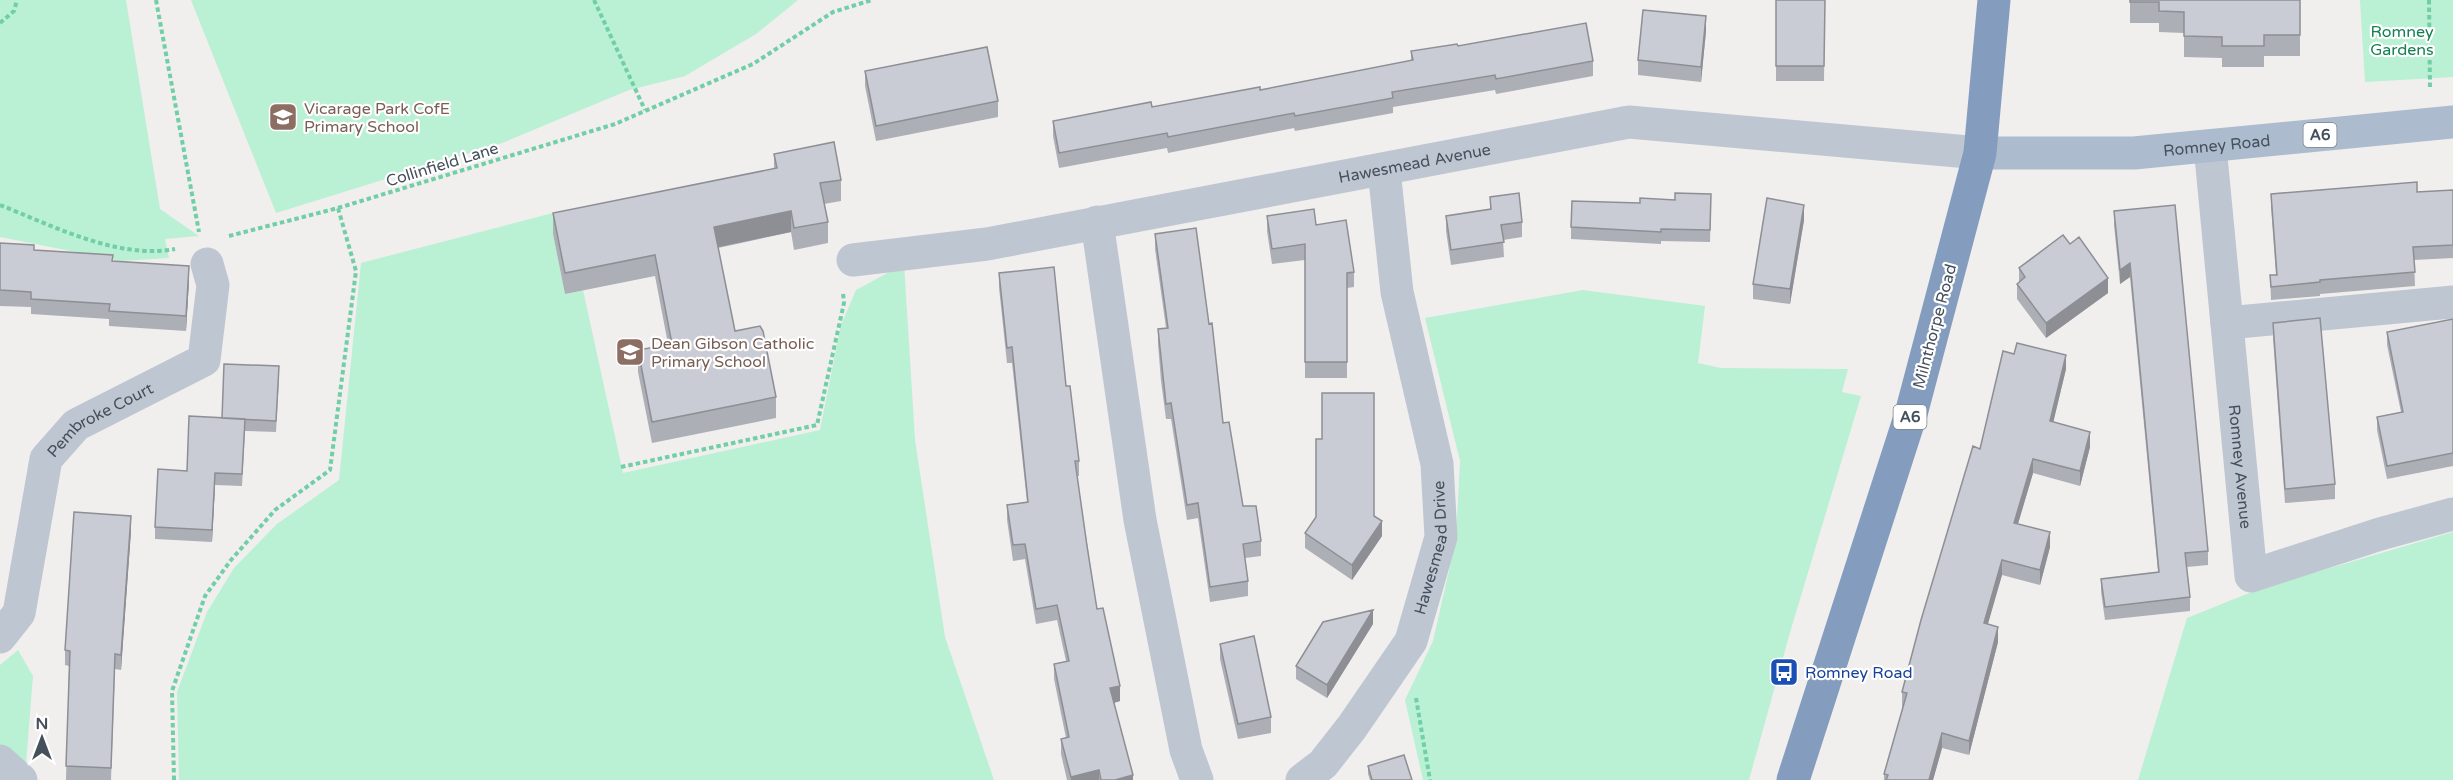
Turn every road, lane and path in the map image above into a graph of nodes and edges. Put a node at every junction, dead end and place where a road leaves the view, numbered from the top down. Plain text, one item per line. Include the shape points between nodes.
1 (17, 0) edge
2 (156, 0) edge
3 (594, 0) edge
4 (872, 0) edge
5 (1994, 0) edge
6 (2429, 0) edge
7 (0, 23) edge
8 (645, 110) junction
9 (2442, 123) edge
10 (2210, 146) junction
11 (1980, 153) junction
12 (1384, 170) junction
13 (0, 205) edge
14 (338, 208) junction
15 (1097, 222) junction
16 (210, 246) junction
17 (179, 248) dead end
18 (853, 260) dead end
19 (843, 292) dead end
20 (2453, 302) edge
21 (2227, 323) junction
22 (621, 467) dead end
23 (2453, 514) edge
24 (0, 637) edge
25 (1395, 664) junction
26 (0, 761) edge
27 (21, 780) edge
28 (174, 780) edge
29 (1197, 780) edge
30 (1302, 780) edge
31 (1430, 780) edge
32 (1793, 780) edge

1 - 7 path via 14,10
2 - 16 path
3 - 8 path
4 - 8 path, Collinfield Lane via 832,12 753,64
5 - 11 highway, Milnthorpe Road / A6
6 - 9 path
8 - 14 path, Collinfield Lane via 615,124
9 - 10 main road, Romney Road / A6
10 - 11 main road, Romney Road / A6 via 2096,154
10 - 21 street, Romney Avenue
11 - 12 street, Hawesmead Avenue via 1629,122
11 - 32 highway, Milnthorpe Road / A6 via 1911,414
12 - 15 street, Hawesmead Avenue
12 - 25 street, Hawesmead Drive via 1397,292 1437,464 1441,537 1411,641
13 - 17 path via 100,243 136,250
14 - 16 path, Collinfield Lane
14 - 28 path via 356,271 330,470 275,510 205,596 172,691
15 - 18 street, Hawesmead Avenue via 987,244
15 - 29 street via 1140,520 1186,750
16 - 24 street, Pembroke Court via 213,285 204,360 76,424 46,459 19,613
19 - 22 path via 844,303 816,424
20 - 21 street
21 - 23 street, Romney Avenue via 2251,576
25 - 30 street, Hawesmead Drive via 1323,764
25 - 31 path via 1415,691
26 - 27 street

